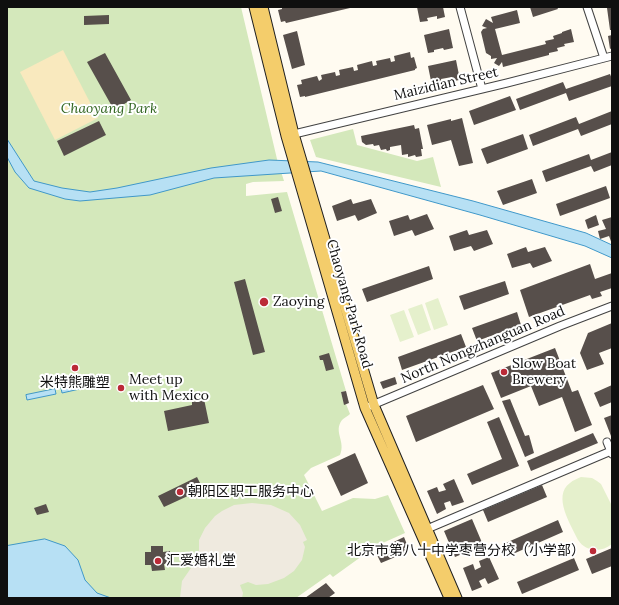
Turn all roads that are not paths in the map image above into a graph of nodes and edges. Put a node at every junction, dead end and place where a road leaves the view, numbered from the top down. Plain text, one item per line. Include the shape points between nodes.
1 (254, 7) edge
2 (263, 7) edge
3 (460, 7) edge
4 (587, 7) edge
5 (612, 56) edge
6 (604, 58) junction
7 (482, 89) junction
8 (290, 135) junction
9 (612, 306) edge
10 (370, 407) junction
11 (607, 442) dead end
12 (611, 453) edge
13 (427, 529) junction
14 (449, 598) edge
15 (457, 598) edge

1 - 8 main road, Chaoyang Park Road
2 - 8 main road, Chaoyang Park Road
3 - 7 street
4 - 6 street
5 - 6 street, Maizidian Street
6 - 7 street, Maizidian Street
7 - 8 street, Maizidian Street
8 - 10 main road, Chaoyang Park Road
9 - 10 street, North Nongzhanguan Road
10 - 13 main road, Chaoyang Park Road
10 - 14 main road, Chaoyang Park Road
11 - 12 street
12 - 13 street
13 - 15 main road, Chaoyang Park Road

